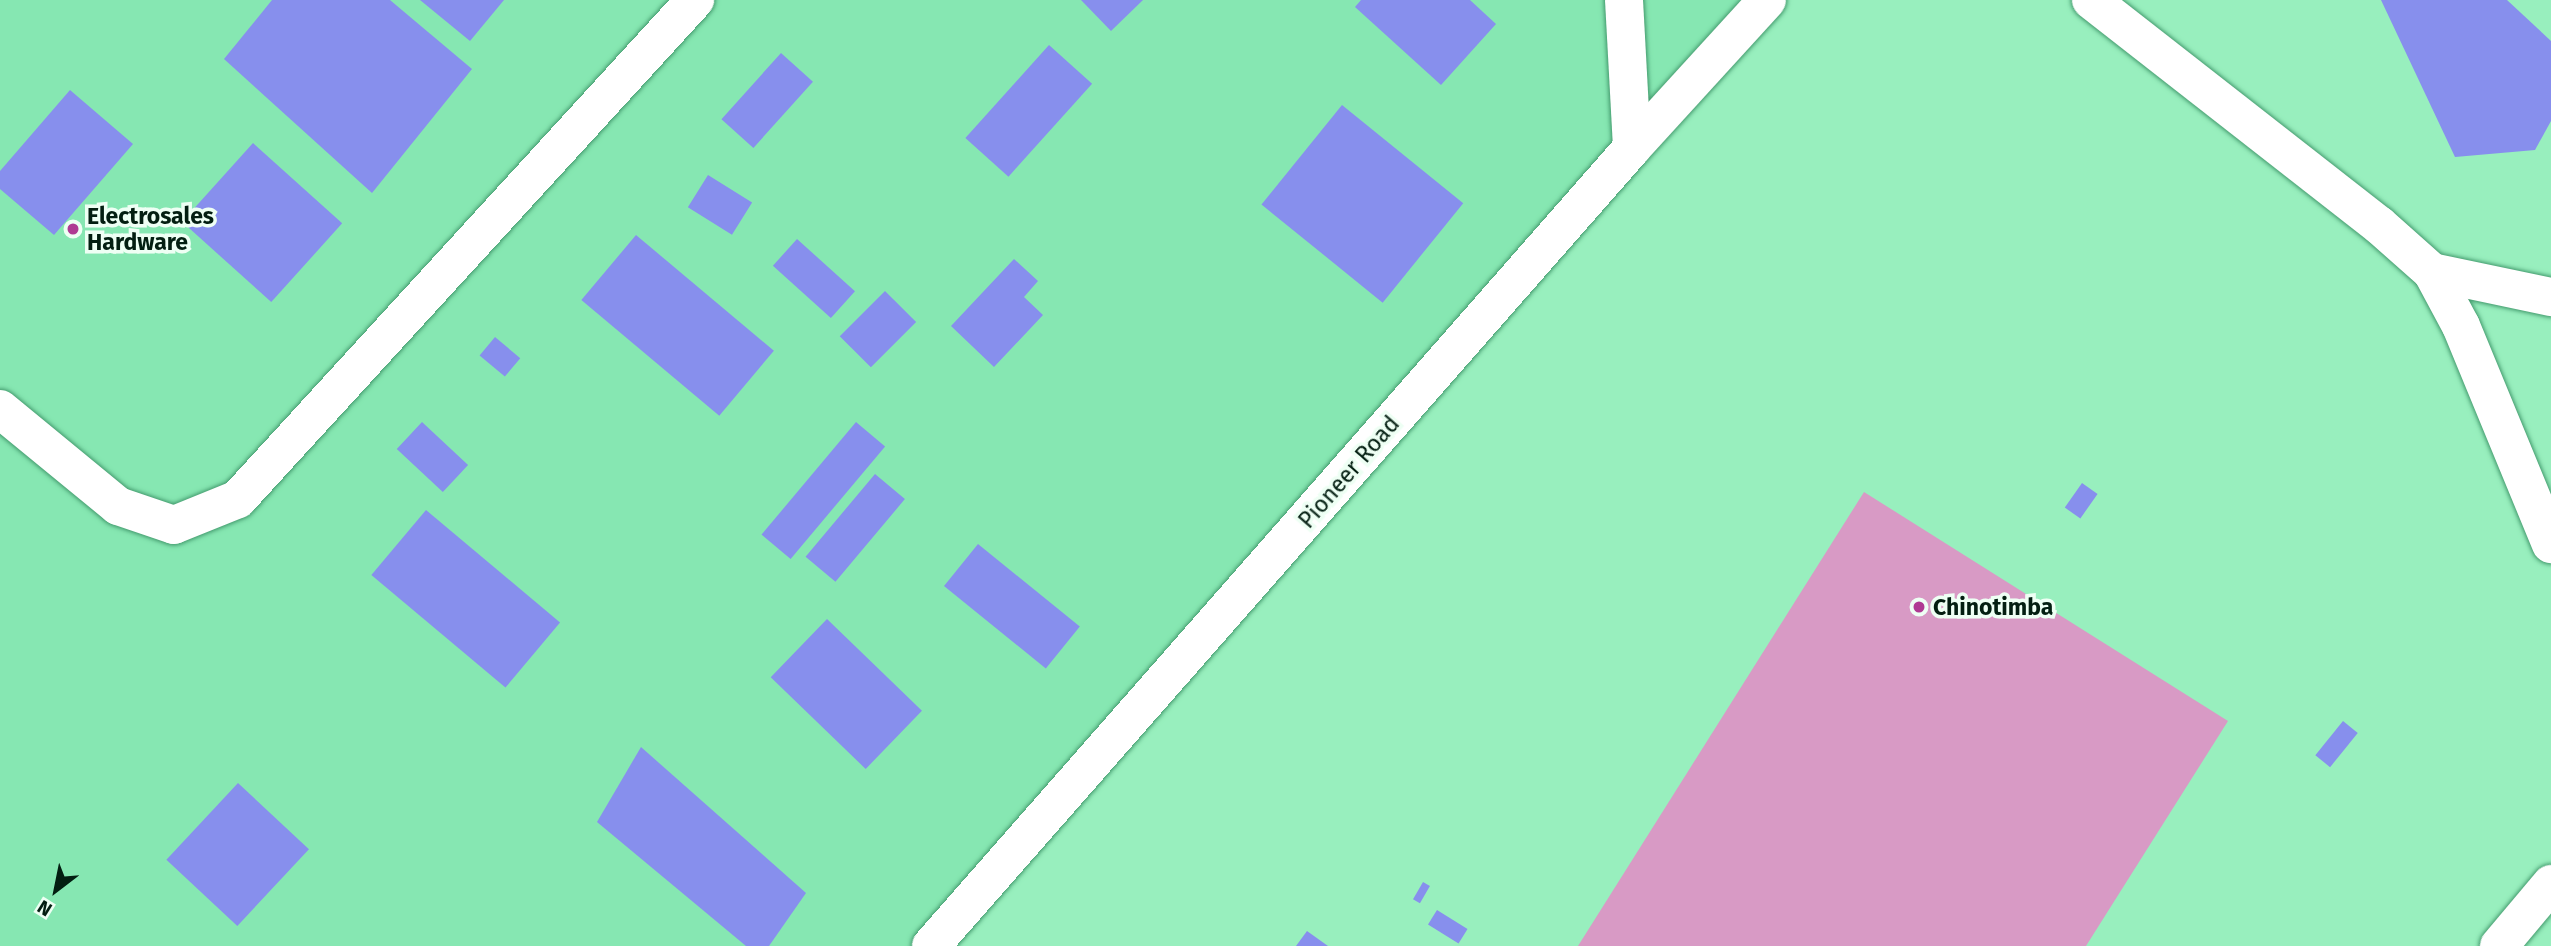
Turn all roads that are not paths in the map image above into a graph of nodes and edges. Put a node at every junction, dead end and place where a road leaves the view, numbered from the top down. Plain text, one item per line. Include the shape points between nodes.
1 (695, 0) edge
2 (1624, 0) edge
3 (1767, 0) edge
4 (2091, 0) edge
5 (1632, 148) junction
6 (2432, 271) junction
7 (2551, 297) edge
8 (0, 409) edge
9 (2551, 544) edge
10 (2551, 884) edge
11 (931, 946) edge
12 (2499, 946) edge

1 - 8 street via 237,499 174,525 118,506
2 - 5 street
3 - 5 street, Pioneer Road
4 - 6 street
5 - 11 street, Pioneer Road
6 - 7 street
6 - 9 street via 2461,326
10 - 12 street

